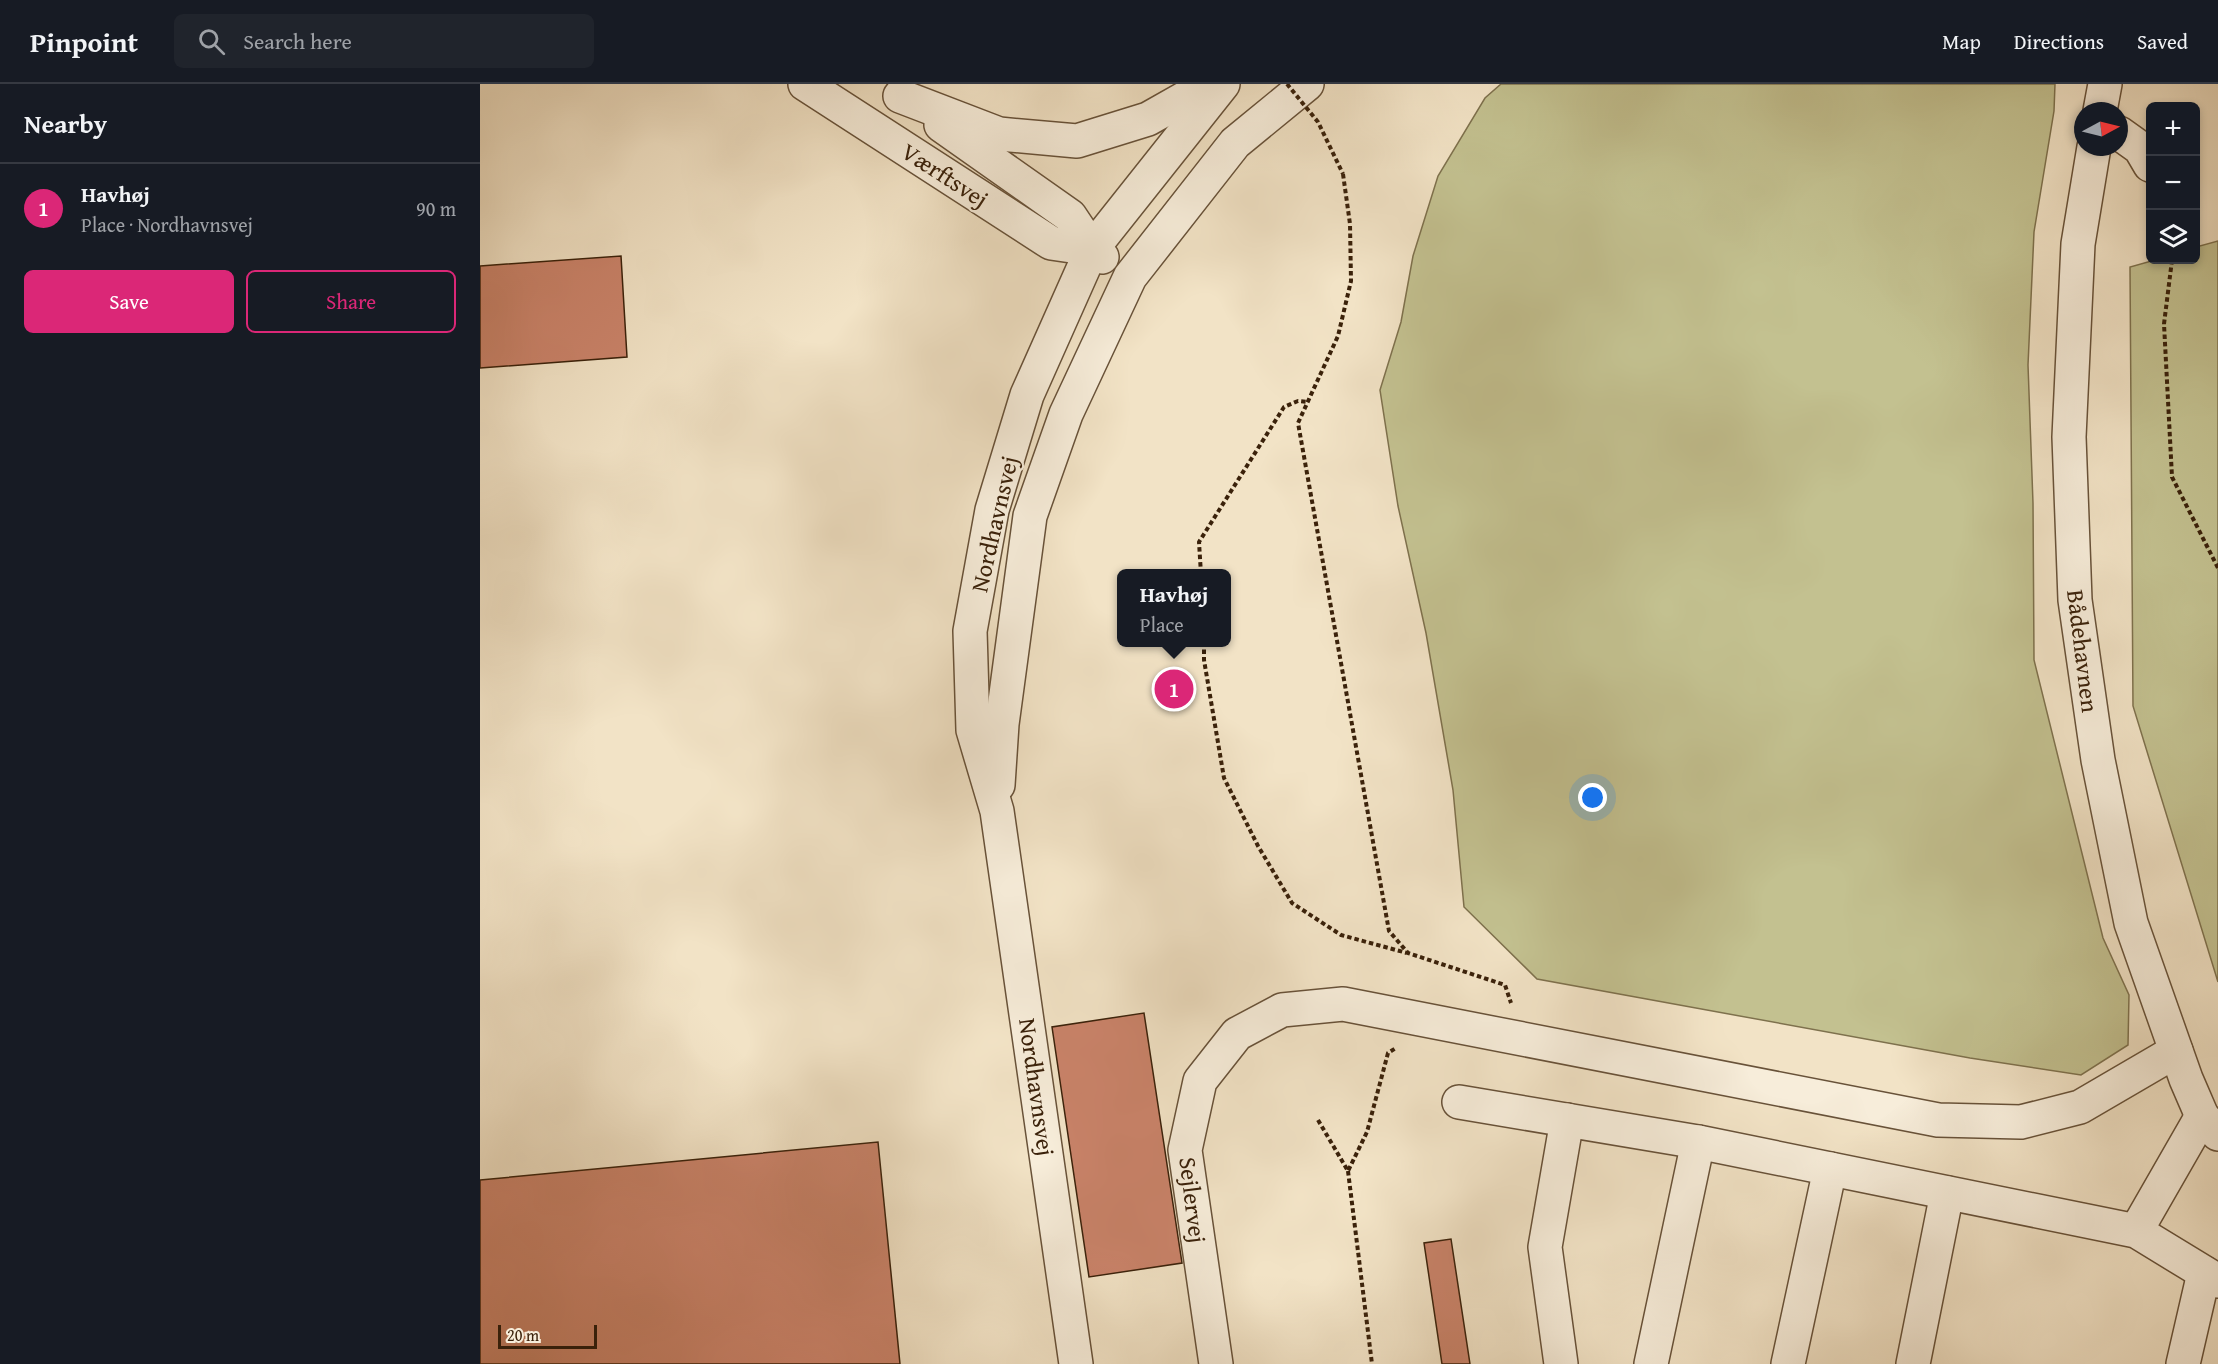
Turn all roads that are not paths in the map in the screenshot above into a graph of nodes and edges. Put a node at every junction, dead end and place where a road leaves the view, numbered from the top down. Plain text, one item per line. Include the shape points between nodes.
1 (805, 84) edge
2 (1210, 84) edge
3 (1223, 84) edge
4 (1307, 84) edge
5 (2105, 84) edge
6 (891, 90) edge
7 (2102, 102) edge
8 (2128, 139) edge
9 (2093, 156) edge
10 (2146, 157) edge
11 (1092, 249) junction
12 (1130, 277) junction
13 (997, 811) junction
14 (2176, 1051) junction
15 (1459, 1102) dead end
16 (1567, 1120) junction
17 (2210, 1125) edge
18 (1698, 1142) junction
19 (1830, 1169) junction
20 (1947, 1193) junction
21 (2136, 1231) junction
22 (2211, 1277) edge
23 (1076, 1364) edge
24 (1216, 1364) edge
25 (1561, 1364) edge
26 (1651, 1364) edge
27 (1788, 1364) edge
28 (1912, 1364) edge
29 (2183, 1364) edge

1 - 11 street, Værftsvej via 1052,243
2 - 6 street, Værftsvej via 1148,119 1077,141 999,134
3 - 11 street
4 - 12 street via 1235,143
5 - 7 street
6 - 11 street, Værftsvej via 1070,216
8 - 10 street
9 - 14 street, Bådehavnen via 2078,244 2070,426 2075,600 2097,760 2132,923
11 - 12 street, Værftsvej
11 - 13 street, Nordhavnsvej via 1027,395 992,510 970,631 973,730
12 - 13 street, Nordhavnsvej via 1066,414 1030,516 1002,724
13 - 23 street, Nordhavnsvej
14 - 17 street, Bådehavnen
14 - 24 street, Sejlervej via 2080,1107 2021,1122 1938,1120 1343,1004 1282,1010 1237,1034 1200,1081 1185,1150
15 - 16 street
16 - 18 street
16 - 25 street via 1545,1246
17 - 21 street
18 - 19 street
18 - 26 street
19 - 20 street
19 - 27 street
20 - 21 street
20 - 28 street
21 - 22 street
22 - 29 street

